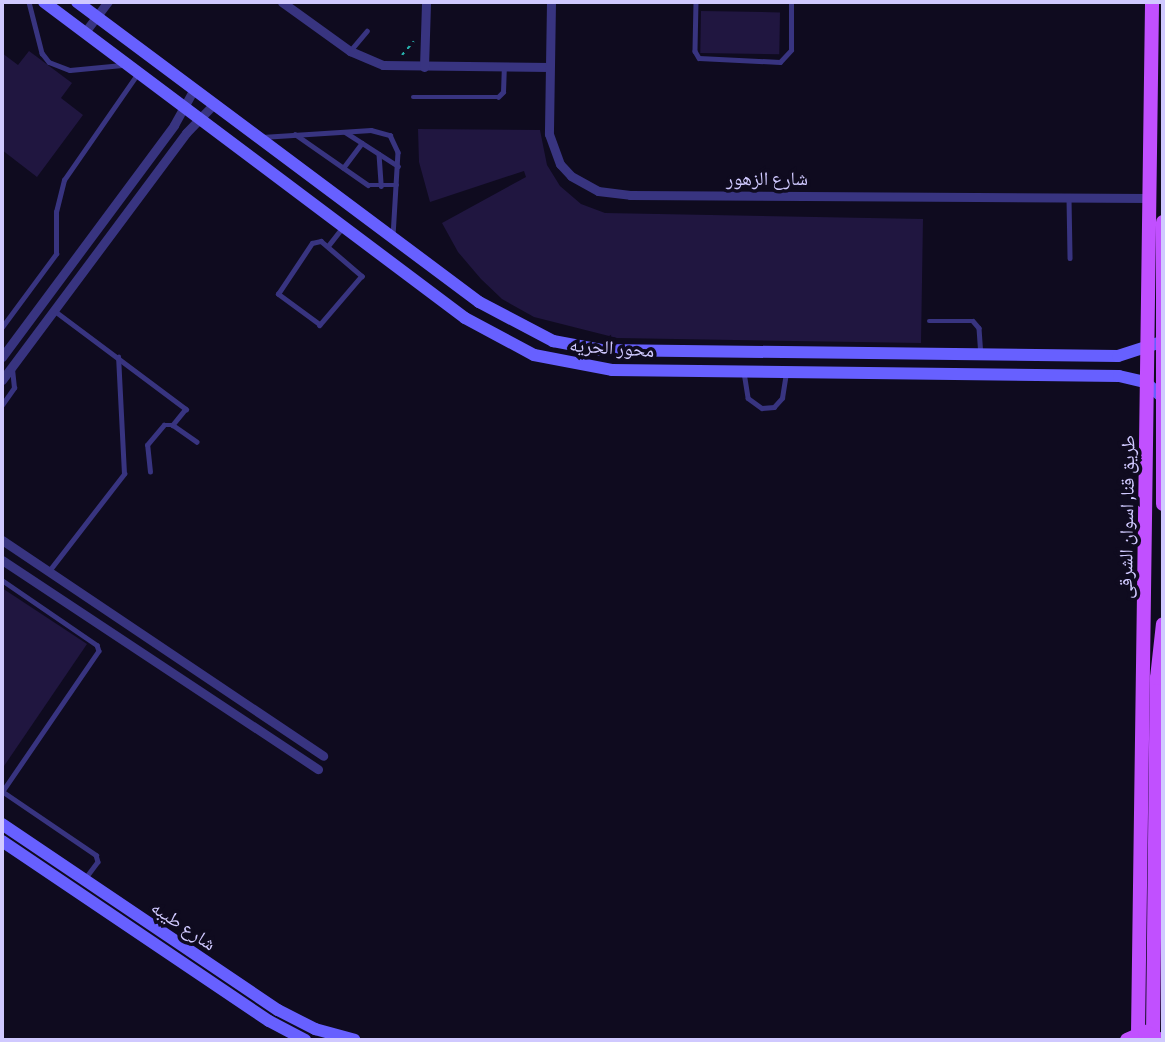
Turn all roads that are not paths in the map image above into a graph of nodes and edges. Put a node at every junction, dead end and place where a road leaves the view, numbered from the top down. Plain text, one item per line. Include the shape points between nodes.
1 (29, 2) edge
2 (44, 2) edge
3 (71, 2) edge
4 (77, 2) edge
5 (108, 2) edge
6 (282, 2) edge
7 (426, 2) edge
8 (551, 2) edge
9 (696, 2) edge
10 (791, 2) edge
11 (1152, 2) edge
12 (62, 15) junction
13 (97, 17) junction
14 (367, 32) dead end
15 (85, 33) junction
16 (350, 51) junction
17 (128, 64) junction
18 (424, 67) junction
19 (504, 67) junction
20 (549, 67) junction
21 (139, 72) junction
22 (194, 89) junction
23 (413, 97) dead end
24 (214, 104) junction
25 (185, 107) junction
26 (200, 118) junction
27 (344, 131) junction
28 (294, 133) junction
29 (259, 138) junction
30 (362, 143) junction
31 (379, 154) junction
32 (398, 166) junction
33 (343, 168) junction
34 (397, 185) junction
35 (381, 186) junction
36 (1069, 197) junction
37 (1148, 198) junction
38 (1163, 222) edge
39 (344, 226) junction
40 (392, 236) junction
41 (328, 246) junction
42 (1070, 258) dead end
43 (1163, 260) edge
44 (1163, 308) edge
45 (54, 310) junction
46 (929, 321) dead end
47 (2, 327) edge
48 (1161, 342) junction
49 (1145, 350) junction
50 (981, 355) junction
51 (2, 357) edge
52 (118, 357) junction
53 (12, 367) junction
54 (744, 372) junction
55 (786, 372) junction
56 (2, 380) edge
57 (1144, 383) junction
58 (1161, 396) junction
59 (2, 405) edge
60 (173, 425) junction
61 (197, 442) dead end
62 (150, 472) dead end
63 (1163, 504) edge
64 (2, 540) edge
65 (2, 560) edge
66 (48, 572) junction
67 (2, 580) edge
68 (1163, 624) edge
69 (324, 756) dead end
70 (318, 769) dead end
71 (2, 790) edge
72 (2, 824) edge
73 (1159, 836) edge
74 (2, 841) edge
75 (89, 883) junction
76 (85, 897) junction
77 (161, 932) junction
78 (153, 944) junction
79 (1132, 1037) edge
80 (1157, 1037) edge
81 (305, 1040) edge
82 (355, 1040) edge

1 - 17 lane via 42,53 49,62 70,70
2 - 12 main road, محور الحريه
3 - 12 street
4 - 13 main road, محور الحريه
5 - 13 street
6 - 16 street
7 - 18 street
8 - 20 street, شارع الزهور
9 - 10 lane via 695,51 699,58 780,62 791,50
11 - 37 main road, طريق قنا, اسوان الشرقى
12 - 15 main road, محور الحريه
13 - 15 street
13 - 22 main road, محور الحريه
14 - 16 lane
15 - 17 main road, محور الحريه
16 - 18 street via 383,65
17 - 21 main road, محور الحريه
18 - 19 street
19 - 20 street
19 - 23 lane via 503,92 498,97
20 - 36 street, شارع الزهور via 553,150 571,176 598,191 630,195
21 - 25 main road, محور الحريه
21 - 47 lane via 64,180 58,195 58,242 52,265
22 - 24 main road, محور الحريه
22 - 25 street
24 - 26 street
24 - 29 main road, محور الحريه
25 - 26 main road, محور الحريه
25 - 51 street
26 - 39 main road, محور الحريه
26 - 45 street
27 - 28 lane
27 - 30 lane
27 - 32 lane via 378,130 390,135 397,146
28 - 29 lane
28 - 33 lane
29 - 40 main road, محور الحريه
30 - 31 lane
30 - 33 lane
31 - 32 lane
31 - 35 lane
32 - 34 lane
33 - 35 lane via 368,185
34 - 35 lane
34 - 40 lane
36 - 37 street, شارع الزهور
36 - 42 lane
37 - 49 main road, طريق قنا, اسوان الشرقى
38 - 43 main road, طريق قنا, اسوان الشرقى
39 - 41 lane
39 - 54 main road, محور الحريه via 465,318 534,355 599,369
40 - 50 main road, محور الحريه via 509,322 541,338 577,347
41 - 41 lane via 362,276 326,322 317,325 278,291 312,243 319,240
43 - 44 main road, طريق قنا, اسوان الشرقى
44 - 48 main road, طريق قنا, اسوان الشرقى
45 - 52 lane
45 - 53 street
46 - 50 lane via 973,321 979,328
48 - 49 main road, محور الحريه
48 - 58 main road, طريق قنا, اسوان الشرقى
49 - 50 main road, محور الحريه via 1118,356
49 - 57 main road, طريق قنا, اسوان الشرقى
52 - 60 lane via 186,409
52 - 66 lane via 124,474
53 - 56 street
53 - 59 lane via 14,387
54 - 55 main road, محور الحريه
54 - 55 lane via 748,398 762,408 774,407 782,398
55 - 57 main road, محور الحريه via 1119,376
57 - 58 main road, محور الحريه
57 - 79 main road, طريق قنا, اسوان الشرقى
58 - 63 main road, طريق قنا, اسوان الشرقى
60 - 61 lane
60 - 62 lane via 160,428 147,445
64 - 66 street
65 - 70 street
66 - 69 street
67 - 71 lane via 99,650
68 - 73 main road via 1157,678
71 - 75 lane via 96,855 98,862
72 - 75 main road, شارع طيبه
73 - 80 main road
74 - 76 main road, شارع طيبه
75 - 76 street
75 - 77 main road, شارع طيبه
76 - 78 main road, شارع طيبه
77 - 78 street
77 - 82 main road, شارع طيبه via 290,1017
78 - 81 main road, شارع طيبه
79 - 80 main road

